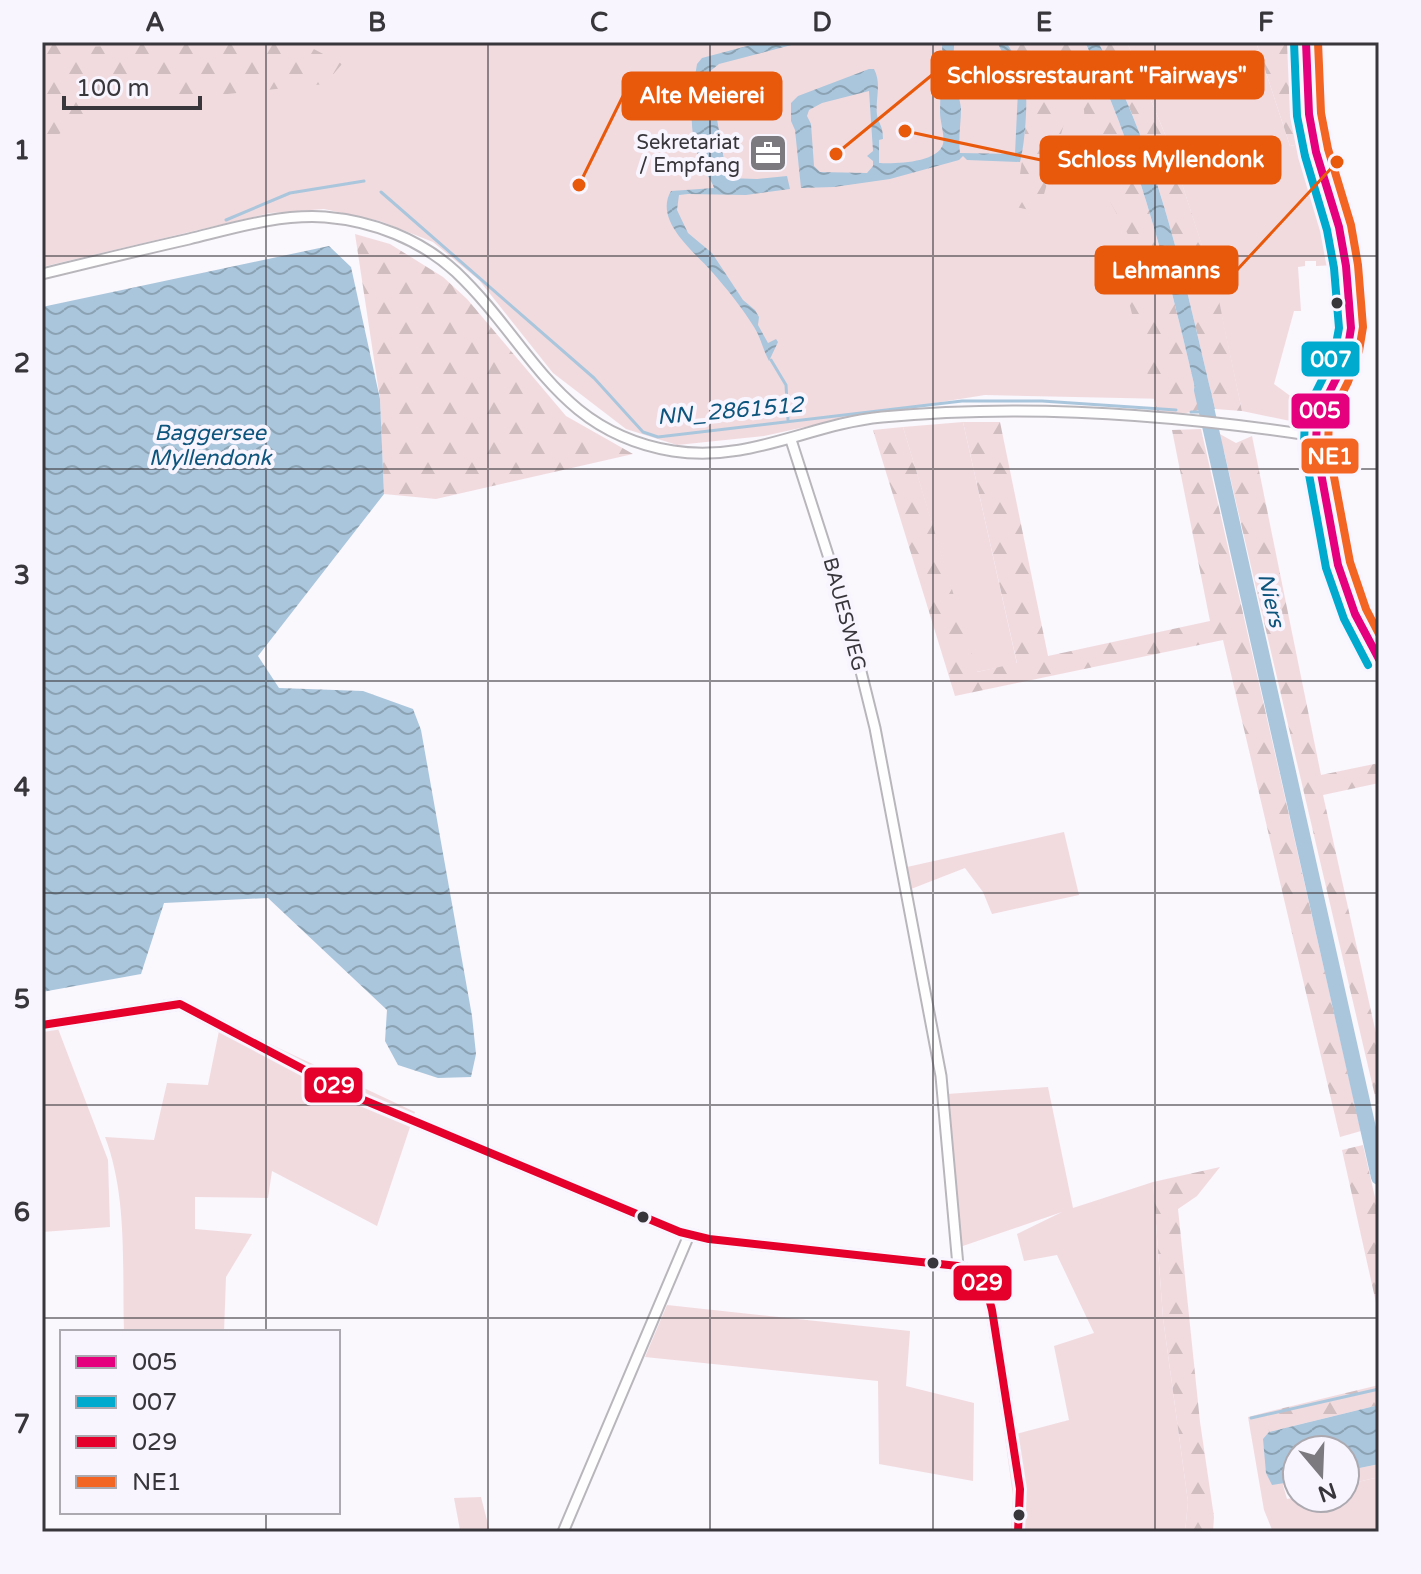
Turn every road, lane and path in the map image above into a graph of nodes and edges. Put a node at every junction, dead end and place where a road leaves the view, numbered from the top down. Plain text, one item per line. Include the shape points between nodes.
1 (1306, 42) edge
2 (42, 274) edge
3 (1315, 436) junction
4 (791, 440) junction
5 (1379, 659) edge
6 (42, 1025) edge
7 (689, 1235) junction
8 (958, 1266) junction
9 (563, 1532) edge
10 (1018, 1532) edge

1 - 3 street via 1309,114 1339,227 1351,328 1337,377 1317,417
2 - 4 street via 274,220 350,220 396,234 443,262 479,297 549,384 606,428 646,445 701,453 744,451
3 - 4 street via 1195,420 970,411 875,417
3 - 5 street via 1338,565 1355,614
4 - 8 street, BAUESWEG via 846,611 875,728 941,1076
6 - 7 street via 183,1005 354,1096
7 - 8 street
7 - 9 street
8 - 10 street via 986,1285 992,1310 1020,1489

